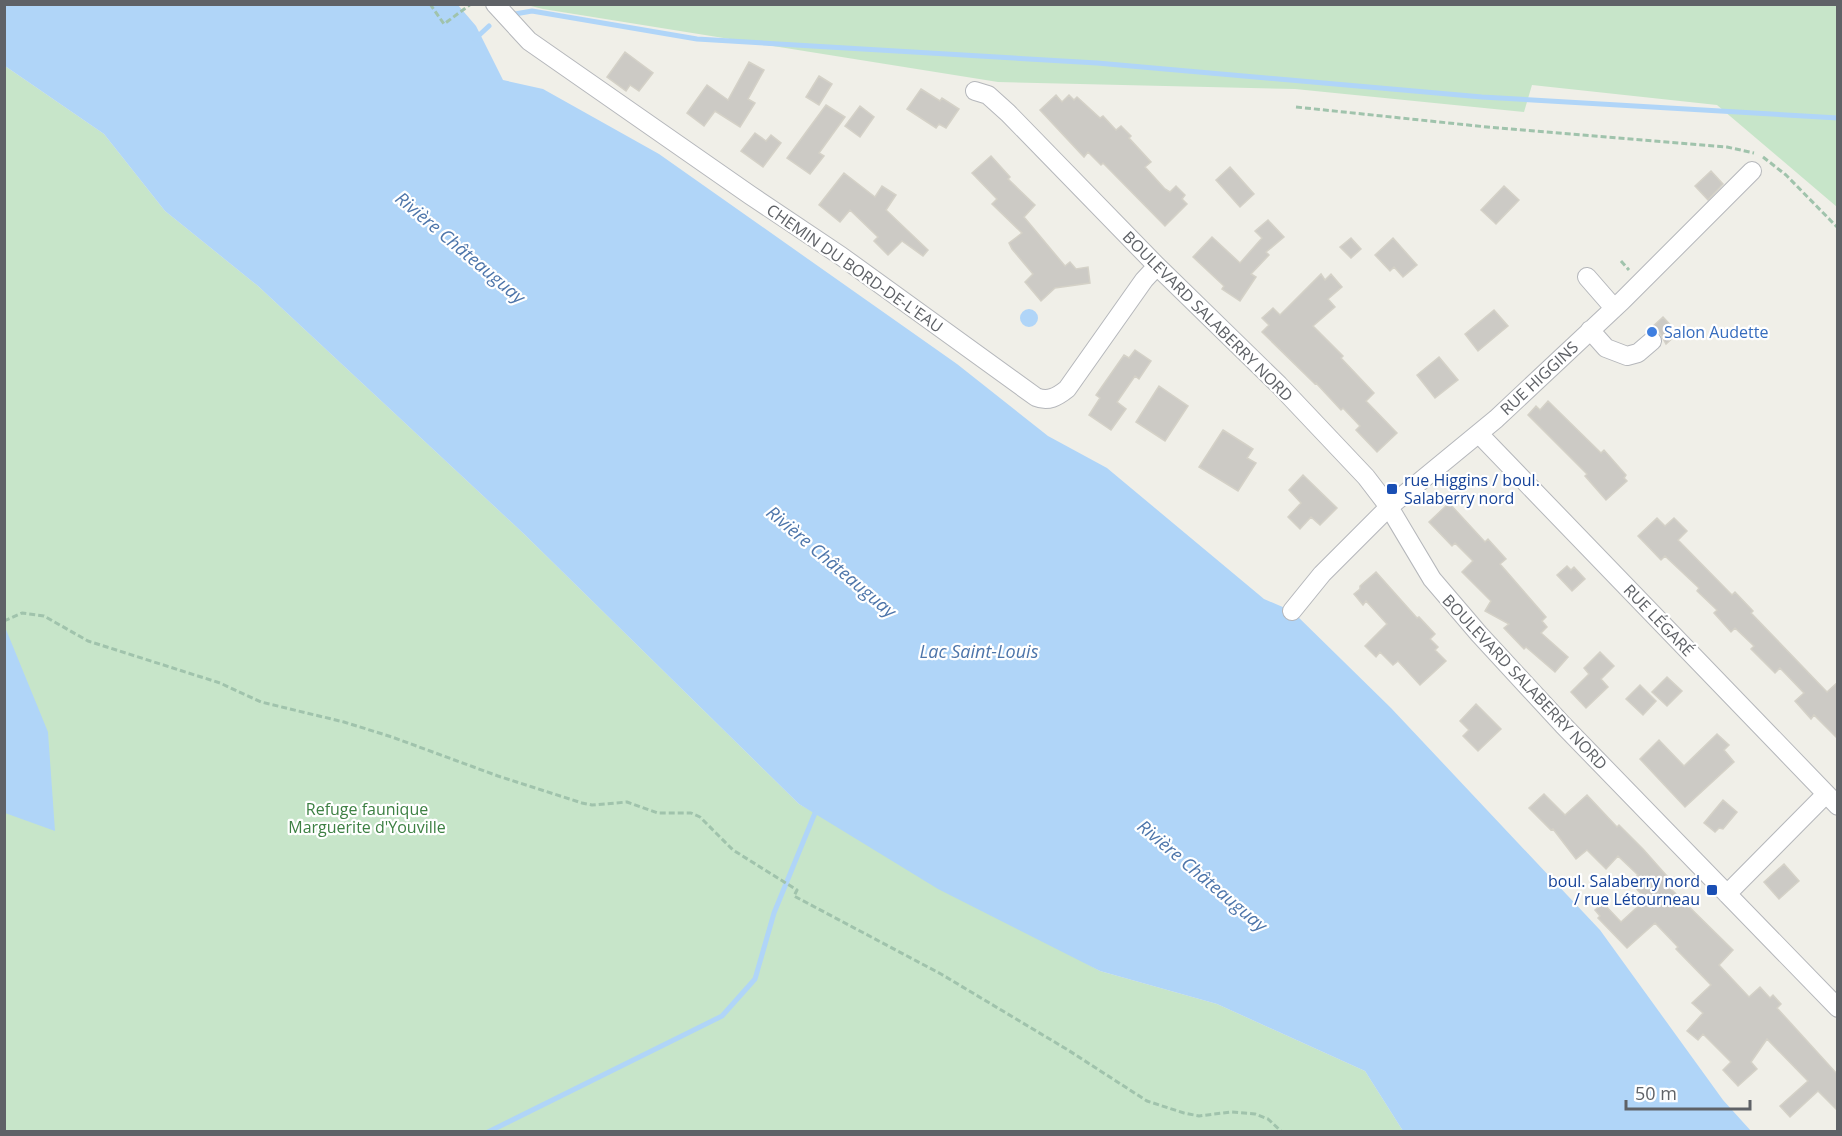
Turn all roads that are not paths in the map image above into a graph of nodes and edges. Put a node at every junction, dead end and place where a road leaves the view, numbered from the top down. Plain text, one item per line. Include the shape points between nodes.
1 (495, 4) edge
2 (975, 91) dead end
3 (1752, 171) dead end
4 (1157, 266) junction
5 (1587, 277) dead end
6 (1614, 308) junction
7 (1590, 330) junction
8 (1652, 341) dead end
9 (1479, 434) junction
10 (1389, 507) junction
11 (1292, 610) dead end
12 (1832, 800) edge
13 (1727, 894) junction
14 (1838, 1008) edge

1 - 4 street, CHEMIN DU BORD-DE-L'EAU via 523,43 851,262 1041,399 1051,399 1067,389
2 - 4 street, BOULEVARD SALABERRY NORD via 998,103
3 - 6 street, RUE HIGGINS
4 - 10 street, BOULEVARD SALABERRY NORD via 1279,386 1366,477
5 - 6 street
6 - 7 street, RUE HIGGINS
7 - 8 street via 1606,348 1627,356 1638,353
7 - 9 street, RUE HIGGINS
9 - 10 street, RUE HIGGINS
9 - 12 street, RUE LÉGARÉ
10 - 11 street, RUE HIGGINS
10 - 13 street, BOULEVARD SALABERRY NORD via 1432,579 1463,617
12 - 13 street
13 - 14 street, BOULEVARD SALABERRY NORD

